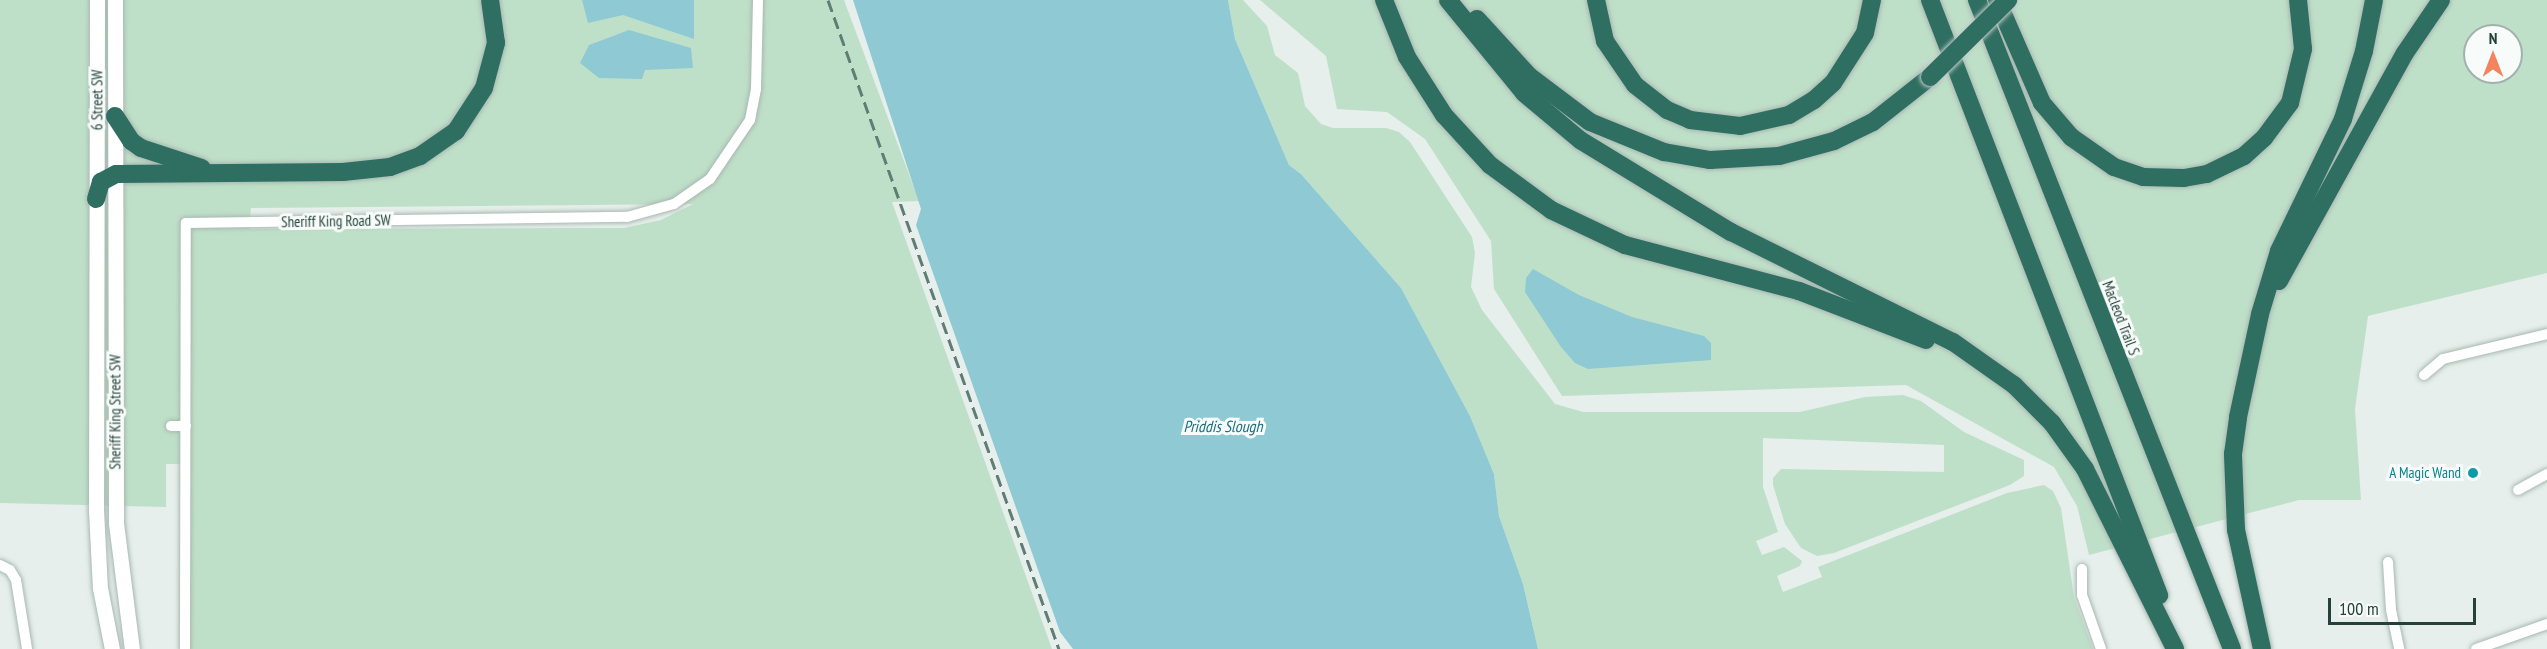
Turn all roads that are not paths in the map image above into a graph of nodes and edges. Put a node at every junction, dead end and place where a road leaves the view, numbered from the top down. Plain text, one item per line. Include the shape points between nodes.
1 (97, 0) edge
2 (115, 0) edge
3 (490, 0) edge
4 (758, 0) edge
5 (1384, 0) edge
6 (1448, 0) edge
7 (1460, 0) edge
8 (1596, 0) edge
9 (1872, 0) edge
10 (1930, 0) edge
11 (1977, 0) edge
12 (1997, 0) edge
13 (2008, 0) edge
14 (2298, 0) edge
15 (2374, 0) edge
16 (2441, 0) edge
17 (115, 116) junction
18 (116, 174) junction
19 (239, 174) junction
20 (96, 199) junction
21 (2547, 334) edge
22 (2253, 346) junction
23 (2424, 375) dead end
24 (2037, 407) junction
25 (171, 426) dead end
26 (186, 426) junction
27 (2547, 474) edge
28 (2518, 490) dead end
29 (2388, 562) dead end
30 (0, 565) edge
31 (2082, 569) dead end
32 (2547, 624) edge
33 (27, 649) edge
34 (112, 649) edge
35 (132, 649) edge
36 (185, 649) edge
37 (2101, 649) edge
38 (2175, 649) edge
39 (2180, 649) edge
40 (2232, 649) edge
41 (2262, 649) edge
42 (2399, 649) edge
43 (2476, 649) edge

1 - 20 main road, 6 Street SW
2 - 17 main road, 6 Street SW
3 - 19 highway via 496,43 486,81 456,131 437,146 390,167
4 - 26 street, Sheriff King Road SW via 756,89 750,120 711,179 667,207 610,218 186,223
5 - 24 highway via 1407,57 1443,115 1490,165 1551,210 1598,234 1644,251 1799,291 1877,320 1952,353
6 - 24 highway via 1524,93 1568,132 1731,232 1953,342 2000,374
7 - 13 highway, bridge via 1529,76 1590,122 1664,153 1748,160 1834,141 1873,122 1930,77
8 - 9 highway via 1605,41 1635,85 1666,110 1690,120 1740,126 1789,115 1833,83 1864,33
10 - 39 highway
11 - 40 highway, Macleod Trail S
12 - 14 highway via 2042,103 2071,137 2114,167 2144,177 2184,178 2207,174 2244,156 2264,138 2290,103 2303,49
15 - 22 highway via 2349,101 2329,151 2279,251
16 - 22 highway via 2405,53 2285,268
17 - 18 main road, 6 Street SW
17 - 19 highway via 131,141 141,148 187,164
18 - 19 highway
18 - 20 highway via 101,182
18 - 35 main road, Sheriff King Street SW via 116,523
20 - 34 main road, Sheriff King Street SW via 96,510 100,588
21 - 23 street via 2443,358
22 - 41 highway via 2233,454 2233,492 2248,594
24 - 38 highway via 2091,478
25 - 26 street
26 - 36 street, Sheriff King Road SW
27 - 28 street
29 - 42 street
30 - 33 street via 10,570 16,580
31 - 37 street via 2082,595
32 - 43 street

